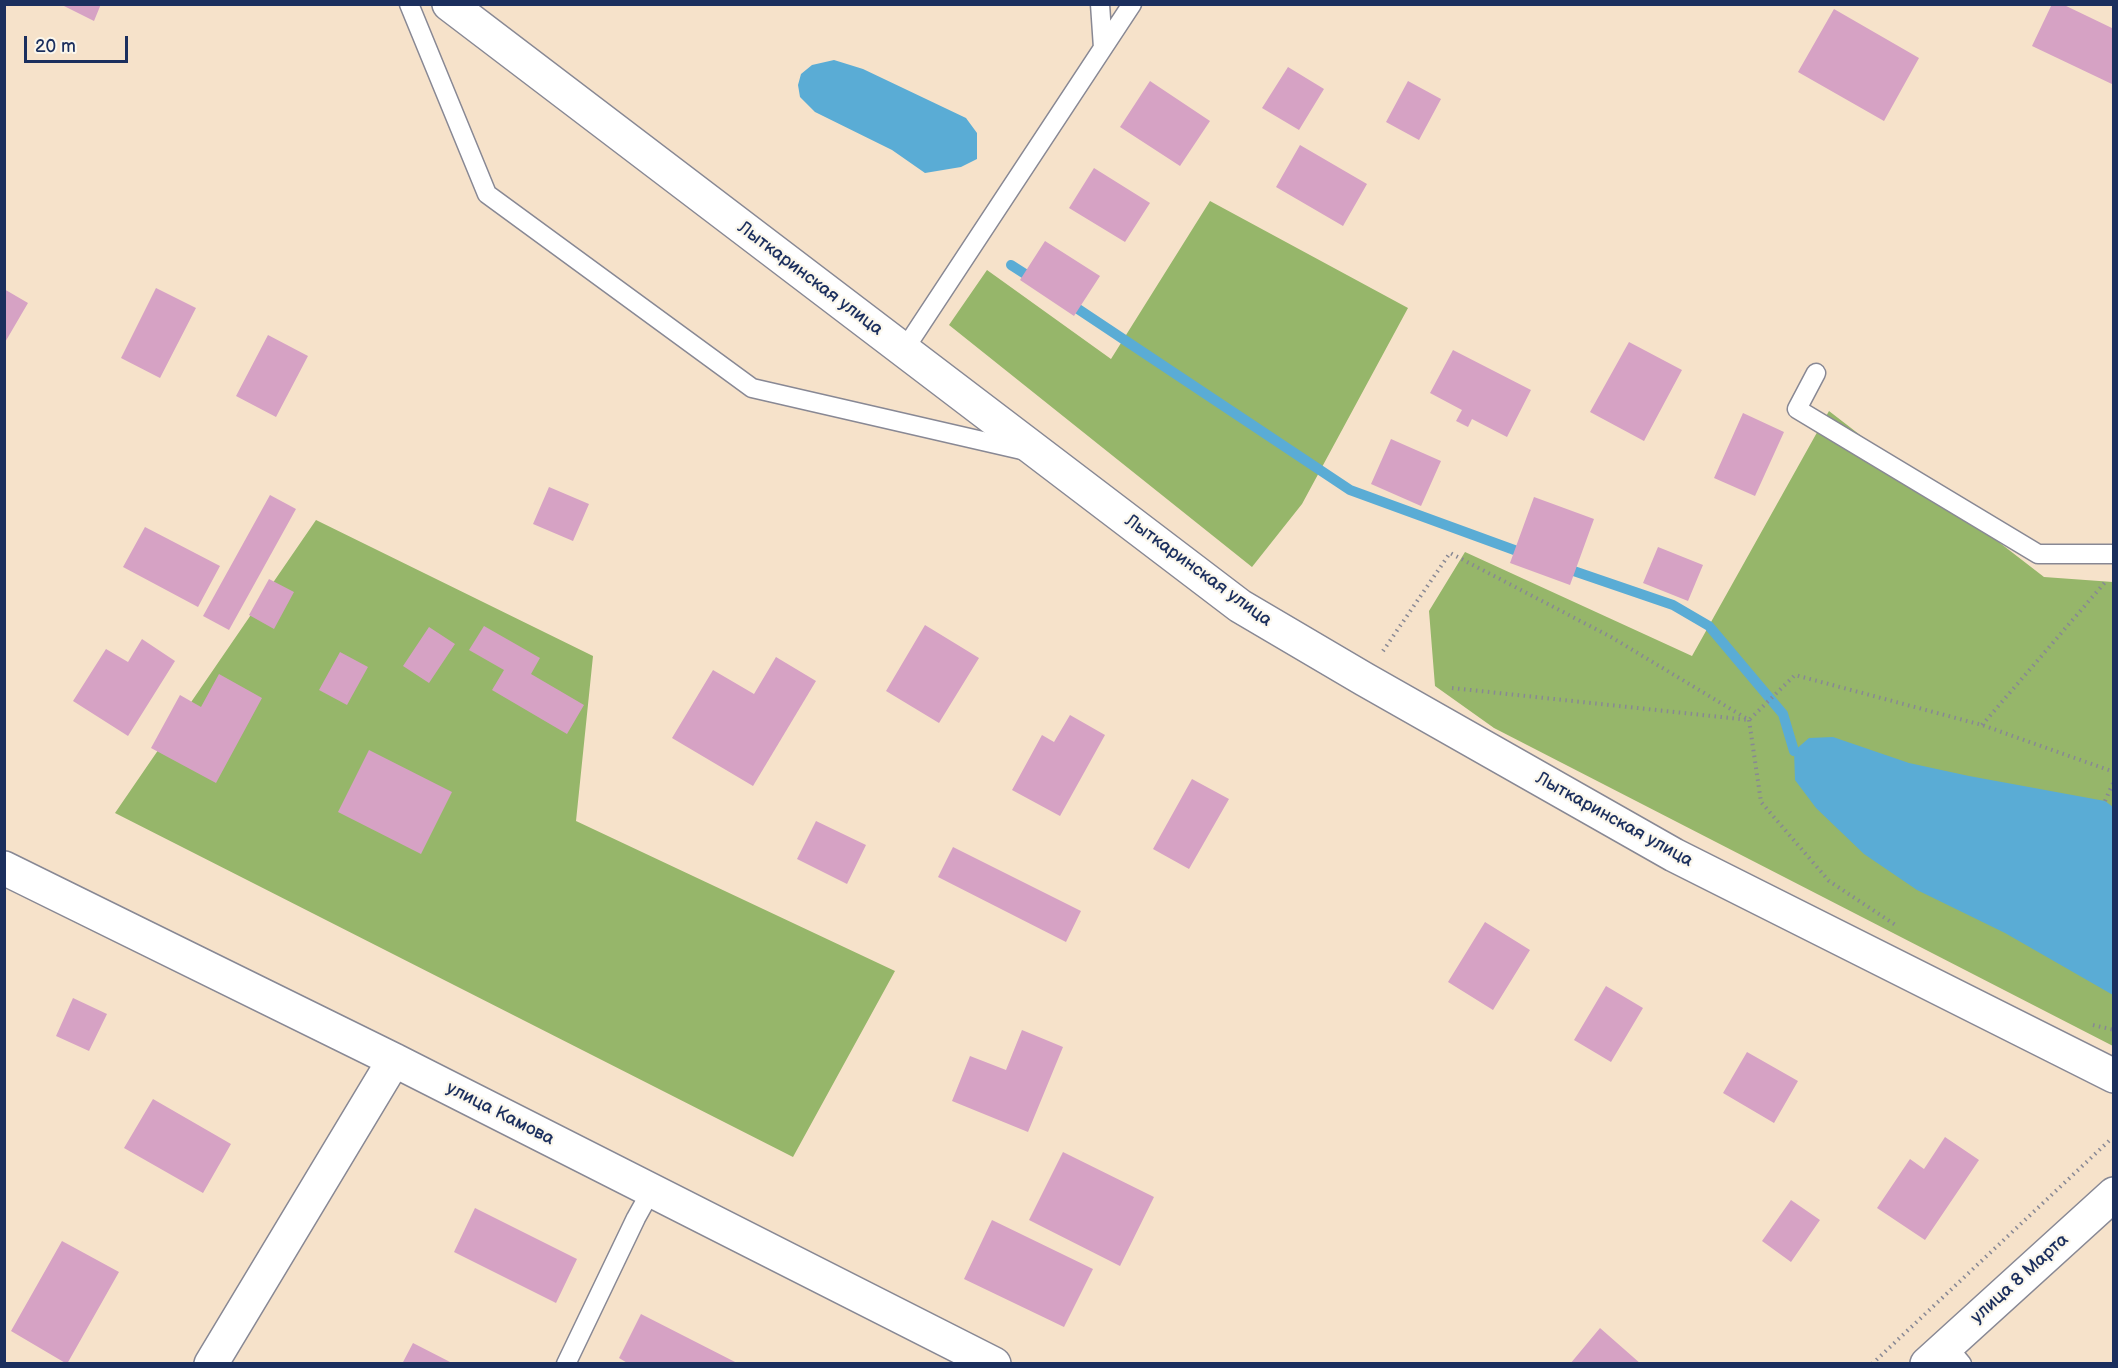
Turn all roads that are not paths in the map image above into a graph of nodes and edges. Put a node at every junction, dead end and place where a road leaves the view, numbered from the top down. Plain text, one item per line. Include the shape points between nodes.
1 (409, 4) edge
2 (449, 4) edge
3 (1100, 4) edge
4 (1132, 4) edge
5 (1103, 48) junction
6 (904, 350) junction
7 (1816, 373) dead end
8 (1039, 454) junction
9 (2114, 554) edge
10 (4, 868) edge
11 (394, 1060) junction
12 (2114, 1076) edge
13 (651, 1191) junction
14 (2114, 1194) edge
15 (1945, 1358) edge
16 (211, 1364) edge
17 (566, 1364) edge
18 (994, 1364) edge

1 - 8 lane via 487,194 752,388
2 - 6 street, Лыткаринская улица
3 - 5 lane
4 - 5 lane
5 - 6 lane
6 - 8 street, Лыткаринская улица
7 - 9 lane via 1797,409 2038,554
8 - 12 street, Лыткаринская улица via 1240,606 1364,679 1674,855
10 - 11 street, улица Камова
11 - 13 street, улица Камова
11 - 16 street
13 - 17 lane
13 - 18 street, улица Камова
14 - 15 street, улица 8 Марта

